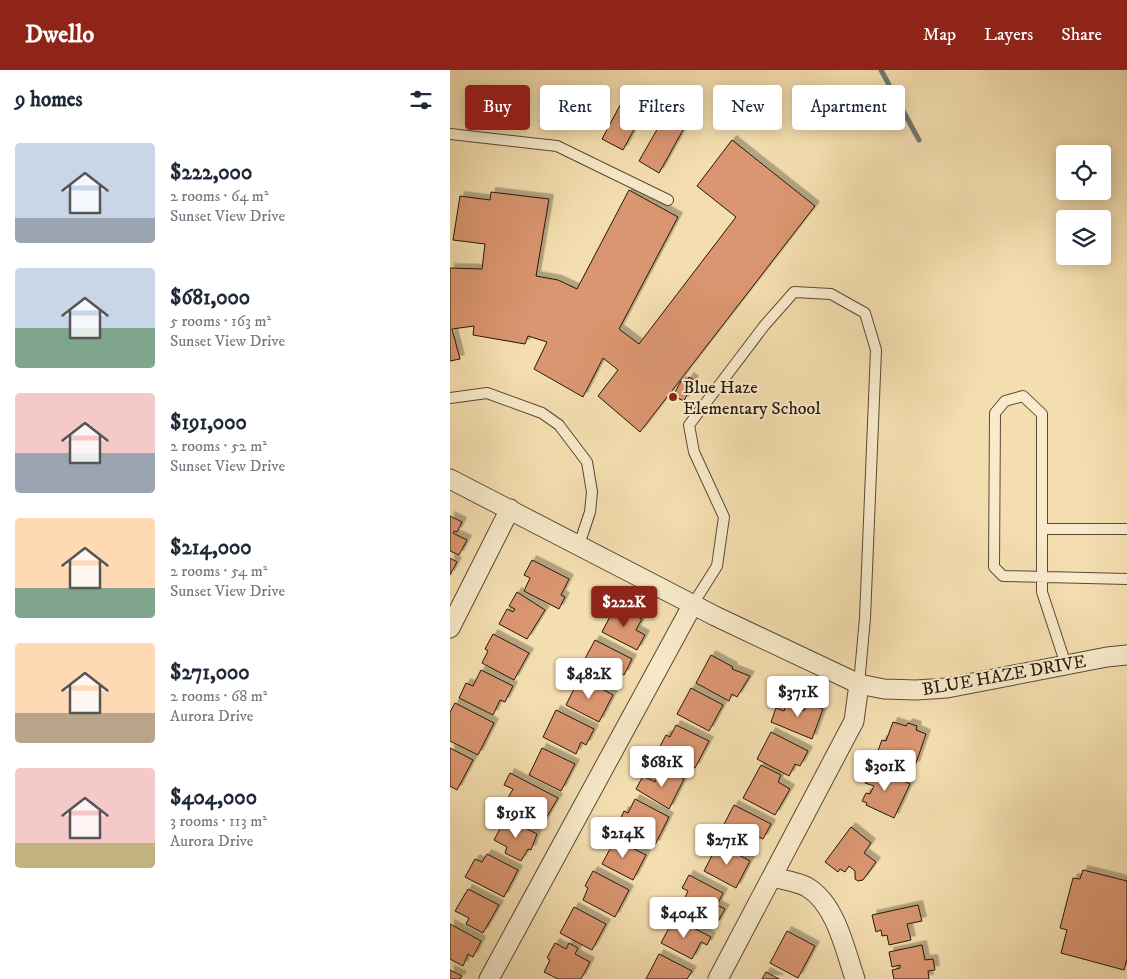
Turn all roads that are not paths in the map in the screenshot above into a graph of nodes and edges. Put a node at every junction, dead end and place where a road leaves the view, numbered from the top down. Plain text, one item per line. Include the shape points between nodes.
1 (450, 134) edge
2 (668, 200) dead end
3 (450, 398) edge
4 (450, 478) edge
5 (510, 509) junction
6 (1042, 529) junction
7 (1127, 529) edge
8 (579, 545) junction
9 (1042, 578) junction
10 (1127, 579) edge
11 (693, 604) junction
12 (450, 628) edge
13 (1127, 655) edge
14 (1066, 665) junction
15 (860, 684) junction
16 (773, 877) junction
17 (489, 979) edge
18 (718, 979) edge
19 (854, 979) edge

1 - 2 lane via 556,146
3 - 8 lane via 487,393 542,413 559,425 587,462 590,512
4 - 5 street, BLUE HAZE DRIVE
5 - 8 street, BLUE HAZE DRIVE
5 - 12 street
6 - 7 lane
6 - 9 lane
6 - 9 lane via 1042,414 1022,396 1005,401 995,413 994,567 1003,576
8 - 11 street, BLUE HAZE DRIVE
9 - 10 lane
9 - 14 lane via 1042,592
11 - 15 street, BLUE HAZE DRIVE
11 - 15 lane via 717,566 724,517 694,452 689,425 794,292 832,294 865,313 876,350
11 - 17 street
13 - 14 street, BLUE HAZE DRIVE
14 - 15 street, BLUE HAZE DRIVE via 947,688 884,689
15 - 16 street via 854,721
16 - 18 street
16 - 19 street via 807,888 822,902 839,934

